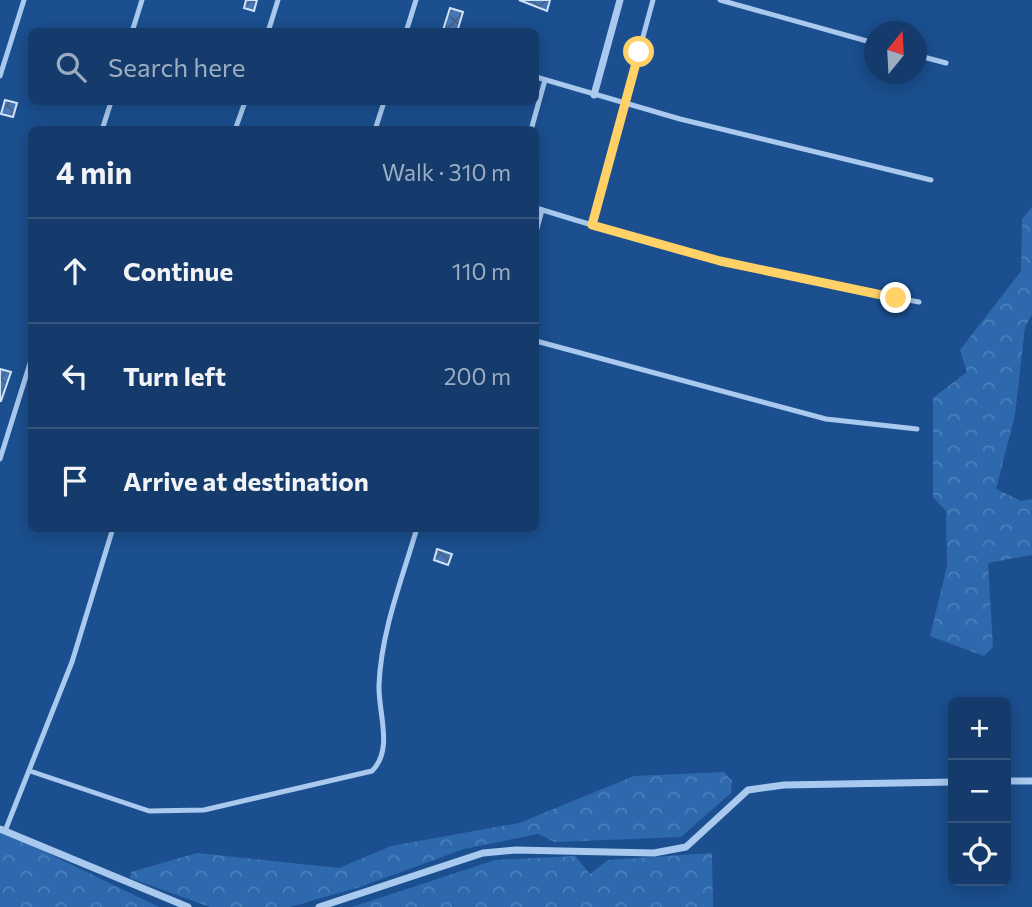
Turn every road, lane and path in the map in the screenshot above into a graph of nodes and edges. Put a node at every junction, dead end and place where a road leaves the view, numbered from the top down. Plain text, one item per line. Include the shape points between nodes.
1 (24, 0) edge
2 (142, 0) edge
3 (278, 0) edge
4 (416, 0) edge
5 (620, 0) edge
6 (653, 0) edge
7 (720, 0) edge
8 (133, 28) edge
9 (269, 28) edge
10 (407, 28) edge
11 (864, 40) edge
12 (927, 58) edge
13 (946, 63) dead end
14 (0, 76) edge
15 (539, 78) edge
16 (545, 80) junction
17 (594, 95) junction
18 (539, 101) edge
19 (625, 104) junction
20 (110, 105) edge
21 (244, 105) edge
22 (383, 105) edge
23 (538, 105) edge
24 (103, 126) edge
25 (237, 126) edge
26 (376, 126) edge
27 (532, 126) edge
28 (931, 180) dead end
29 (539, 209) edge
30 (592, 225) junction
31 (919, 302) dead end
32 (539, 342) edge
33 (28, 370) edge
34 (917, 429) dead end
35 (0, 459) edge
36 (112, 532) edge
37 (416, 532) edge
38 (30, 771) junction
39 (1011, 781) edge
40 (1032, 781) edge
41 (948, 782) edge
42 (3, 830) edge
43 (188, 907) edge
44 (319, 907) edge

1 - 14 lane
2 - 8 lane
3 - 9 lane
4 - 10 lane
5 - 17 street
6 - 19 lane
7 - 11 lane
12 - 13 lane
15 - 16 lane
16 - 17 lane
16 - 18 lane
17 - 19 lane
19 - 28 lane
19 - 30 lane
20 - 24 lane
21 - 25 lane
22 - 26 lane
23 - 27 lane
29 - 30 lane
30 - 31 lane via 720,261
32 - 34 lane via 826,419
33 - 35 lane
36 - 38 lane via 72,662
37 - 38 lane via 387,630 379,684 384,750 372,771 204,810 149,811
38 - 42 lane
39 - 40 street
41 - 44 street via 784,785 748,790 686,847 654,853 483,853
42 - 43 street

